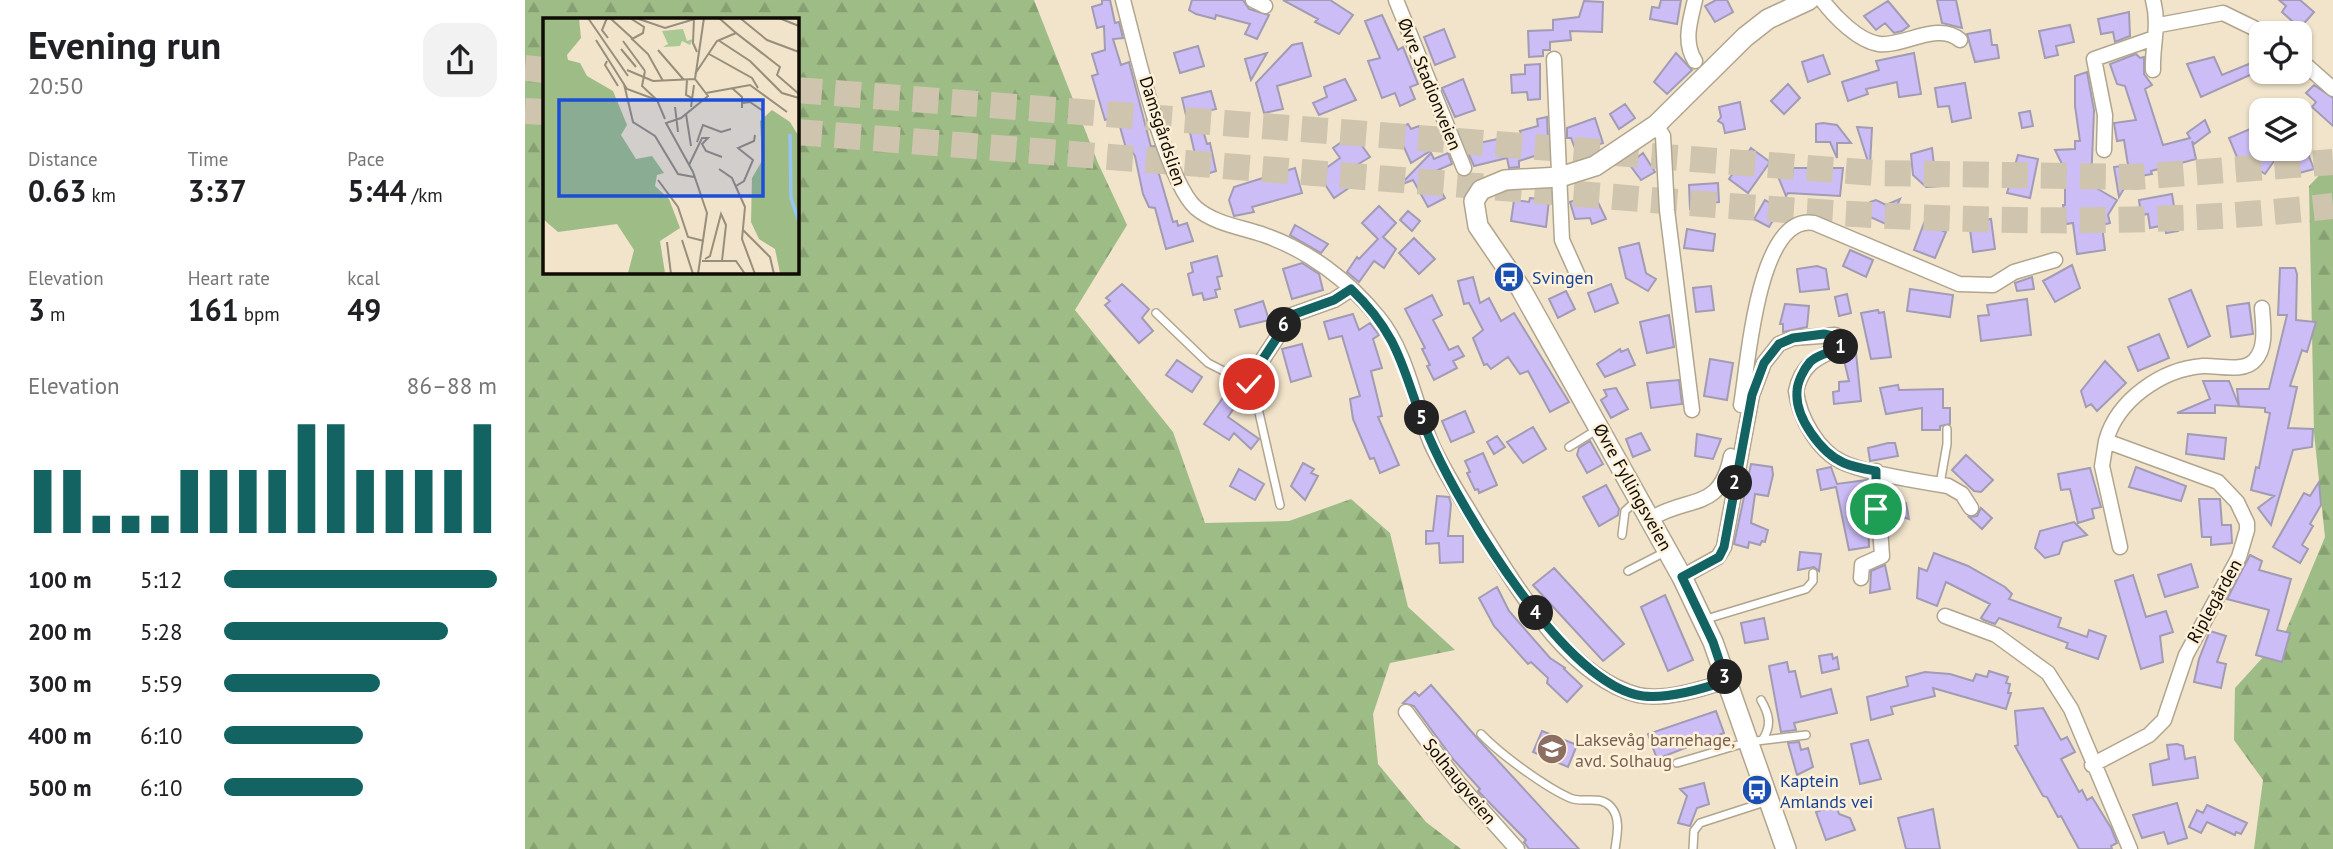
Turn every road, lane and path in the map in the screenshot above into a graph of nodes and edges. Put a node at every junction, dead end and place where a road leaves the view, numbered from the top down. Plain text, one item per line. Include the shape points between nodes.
1 (1123, 0) edge
2 (1396, 0) edge
3 (1695, 0) edge
4 (1808, 0) edge
5 (1822, 0) edge
6 (2153, 0) edge
7 (2249, 25) edge
8 (2156, 31) junction
9 (1960, 40) dead end
10 (1554, 59) dead end
11 (1695, 61) dead end
12 (2153, 70) dead end
13 (2312, 70) edge
14 (2333, 89) edge
15 (1656, 125) junction
16 (2104, 150) dead end
17 (1464, 168) dead end
18 (1560, 177) junction
19 (2055, 260) dead end
20 (1579, 278) dead end
21 (1351, 289) junction
22 (2262, 308) dead end
23 (1156, 313) dead end
24 (1247, 383) junction
25 (1692, 410) dead end
26 (1600, 428) junction
27 (1947, 429) dead end
28 (2106, 440) junction
29 (1569, 447) dead end
30 (1876, 471) junction
31 (1940, 485) junction
32 (1640, 499) junction
33 (1280, 505) dead end
34 (1971, 508) dead end
35 (1651, 518) junction
36 (1622, 535) dead end
37 (2120, 547) dead end
38 (1669, 550) junction
39 (1628, 571) dead end
40 (1813, 573) dead end
41 (1682, 577) junction
42 (1861, 578) dead end
43 (1945, 616) dead end
44 (1703, 620) junction
45 (1726, 681) junction
46 (1761, 700) dead end
47 (1406, 712) dead end
48 (1481, 734) dead end
49 (1806, 735) dead end
50 (1755, 740) junction
51 (1677, 763) dead end
52 (2092, 765) junction
53 (1769, 801) junction
54 (1517, 849) edge
55 (1615, 849) edge
56 (1693, 849) edge
57 (1786, 849) edge
58 (2130, 849) edge

1 - 21 street, Damsgårdslien via 1174,174 1184,193 1196,208 1218,222 1300,250
2 - 17 street, Øvre Stadionveien
3 - 11 street via 1687,41
4 - 15 main road via 1768,19 1745,37
5 - 9 street via 1840,21 1874,43 1938,33
6 - 8 street
7 - 8 street via 2223,13
8 - 12 street
8 - 16 street via 2094,58 2105,116
10 - 18 street
13 - 14 street
15 - 18 main road via 1595,166
15 - 25 street via 1663,136 1667,210
18 - 20 street via 1562,240
18 - 26 main road, Øvre Fyllingsveien via 1504,180 1481,190 1474,201 1478,226 1521,289
19 - 35 street via 2014,272 1993,285 1959,284 1814,223 1793,226 1781,237 1764,275 1724,483 1714,495
21 - 24 street via 1292,315
21 - 45 street, Damsgårdslien via 1393,339 1450,480 1554,636 1589,668 1643,696
22 - 28 street via 2262,349 2252,363 2202,366 2163,376 2122,409
23 - 24 lane via 1208,363
24 - 33 lane via 1257,404
26 - 29 lane
26 - 32 main road, Øvre Fyllingsveien
27 - 31 lane
28 - 37 street via 2102,466
28 - 52 street, Riplegården via 2218,482 2237,502 2248,523 2239,557 2186,655 2164,720 2149,735
30 - 31 street
30 - 41 street via 1830,454 1808,426 1797,398 1798,383 1810,363 1842,346 1846,339 1824,334 1785,340 1764,363 1752,395 1724,547 1719,557
30 - 42 street via 1881,556 1862,565
31 - 34 street via 1962,494
32 - 35 main road, Øvre Fyllingsveien
32 - 36 lane via 1625,511
35 - 38 main road, Øvre Fyllingsveien
38 - 39 lane
38 - 41 main road, Øvre Fyllingsveien
40 - 44 lane via 1813,582 1806,589
41 - 44 main road, Øvre Fyllingsveien
43 - 52 street via 1996,635 2048,673 2074,715
44 - 45 main road, Øvre Fyllingsveien
45 - 50 main road, Øvre Fyllingsveien
46 - 50 lane via 1769,730
47 - 54 street, Solhaugveien via 1459,784
48 - 55 lane via 1570,798 1599,800 1610,806 1617,820
49 - 50 lane
50 - 51 lane
50 - 53 main road, Øvre Fyllingsveien
52 - 58 street
53 - 56 lane via 1700,823 1694,831
53 - 57 main road, Øvre Fyllingsveien

